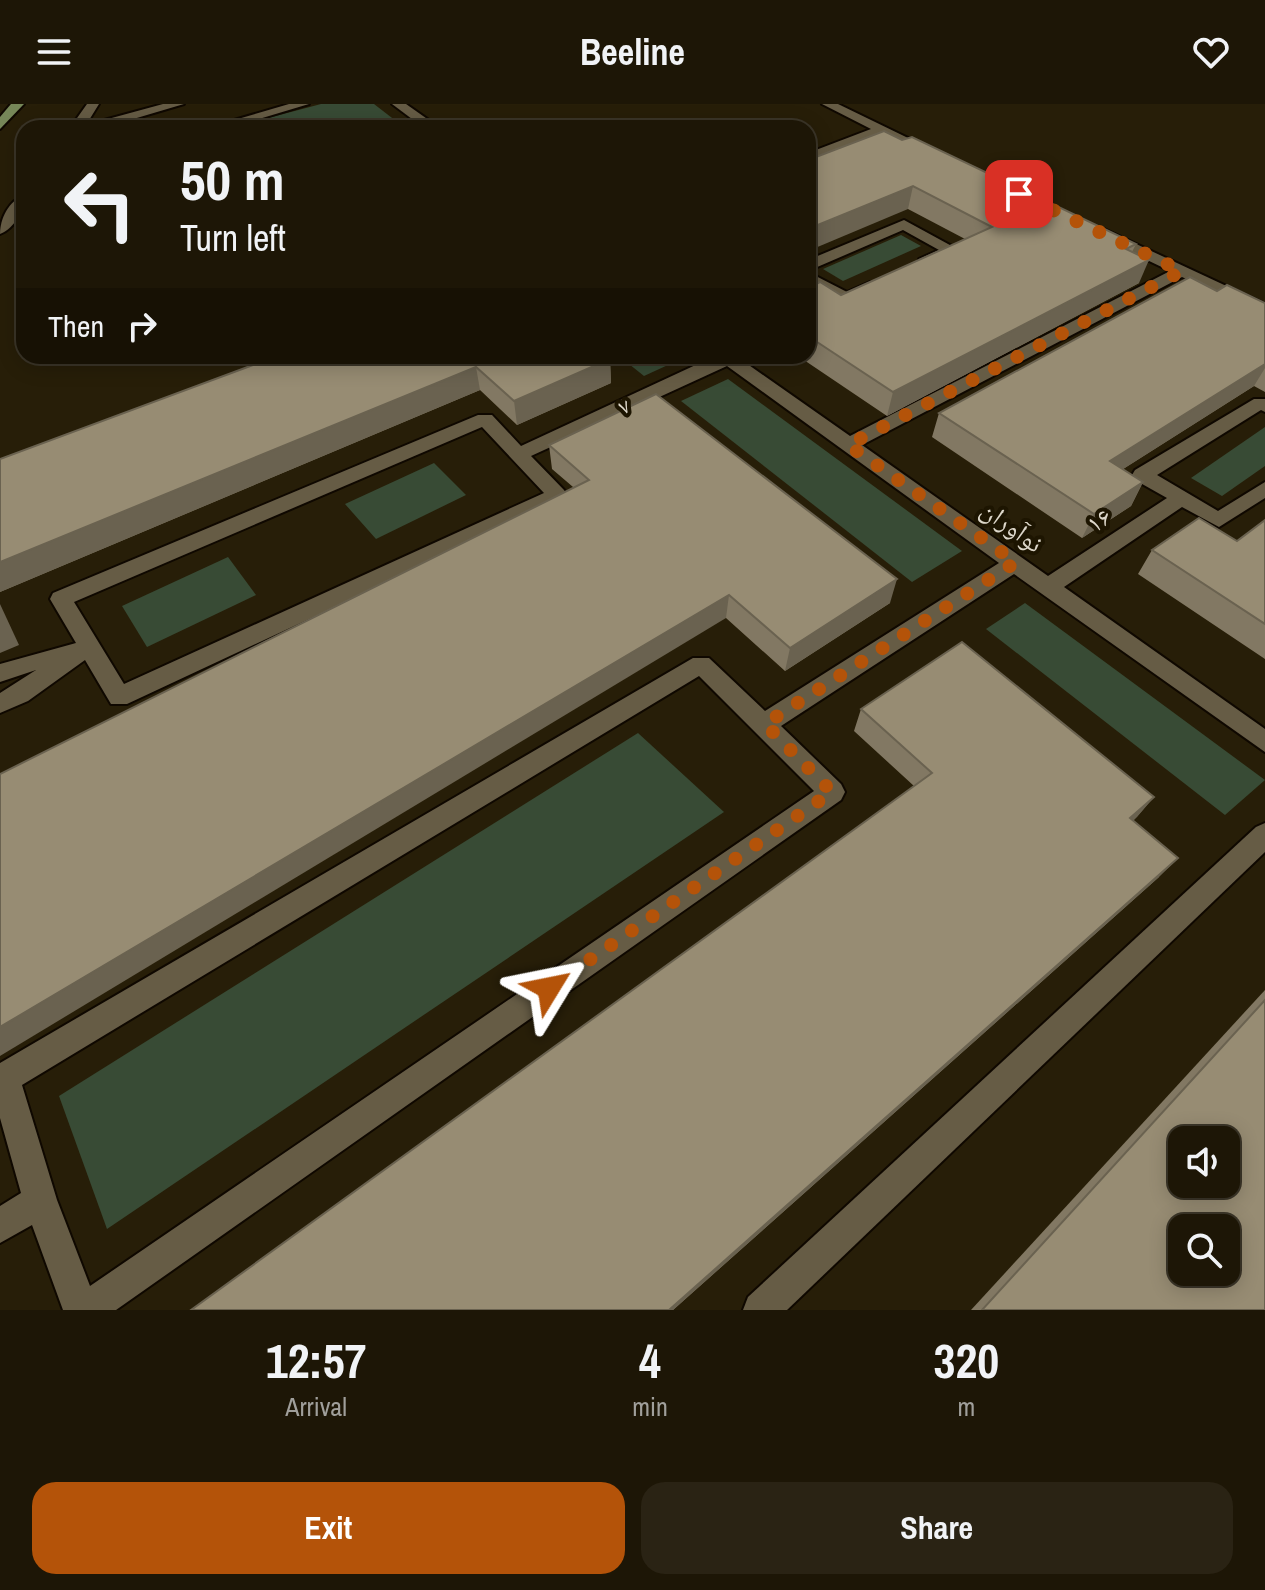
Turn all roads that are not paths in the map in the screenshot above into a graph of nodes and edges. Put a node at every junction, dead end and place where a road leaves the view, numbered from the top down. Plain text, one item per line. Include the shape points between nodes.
1 (18, 104) edge
2 (178, 104) edge
3 (303, 104) edge
4 (398, 104) edge
5 (828, 104) edge
6 (118, 120) edge
7 (244, 120) edge
8 (421, 120) edge
9 (0, 125) edge
10 (882, 130) junction
11 (816, 155) edge
12 (954, 163) edge
13 (16, 209) edge
14 (1082, 224) edge
15 (0, 230) edge
16 (816, 262) edge
17 (912, 268) edge
18 (1182, 271) junction
19 (886, 280) edge
20 (816, 284) edge
21 (1265, 310) edge
22 (713, 364) edge
23 (734, 364) edge
24 (1265, 406) edge
25 (848, 445) junction
26 (519, 454) junction
27 (1265, 489) edge
28 (1181, 498) junction
29 (1016, 562) junction
30 (1048, 587) junction
31 (87, 647) junction
32 (0, 673) edge
33 (0, 703) edge
34 (765, 724) junction
35 (1265, 742) edge
36 (1265, 835) edge
37 (40, 1200) junction
38 (0, 1226) edge
39 (84, 1310) edge
40 (761, 1310) edge

1 - 9 main road
2 - 6 street
3 - 7 street
4 - 8 street
5 - 10 street
10 - 11 street
10 - 12 street
13 - 15 street
14 - 18 street
16 - 17 street via 904,224 951,250
18 - 21 street
18 - 25 street
19 - 20 street via 847,298
22 - 26 street, ۷
23 - 25 street, نوآوران
24 - 28 street via 1260,403 1142,475
25 - 29 street, نوآوران
26 - 31 street via 485,419 61,599
26 - 31 street via 557,495 119,697
27 - 28 street via 1219,520
28 - 30 street, ۱۶
29 - 30 street, نوآوران
29 - 34 street
30 - 35 street, نوآوران
31 - 32 street
31 - 33 street
34 - 37 street via 701,664 4,1078
34 - 39 street via 832,792
36 - 40 street
37 - 38 street
37 - 39 street

